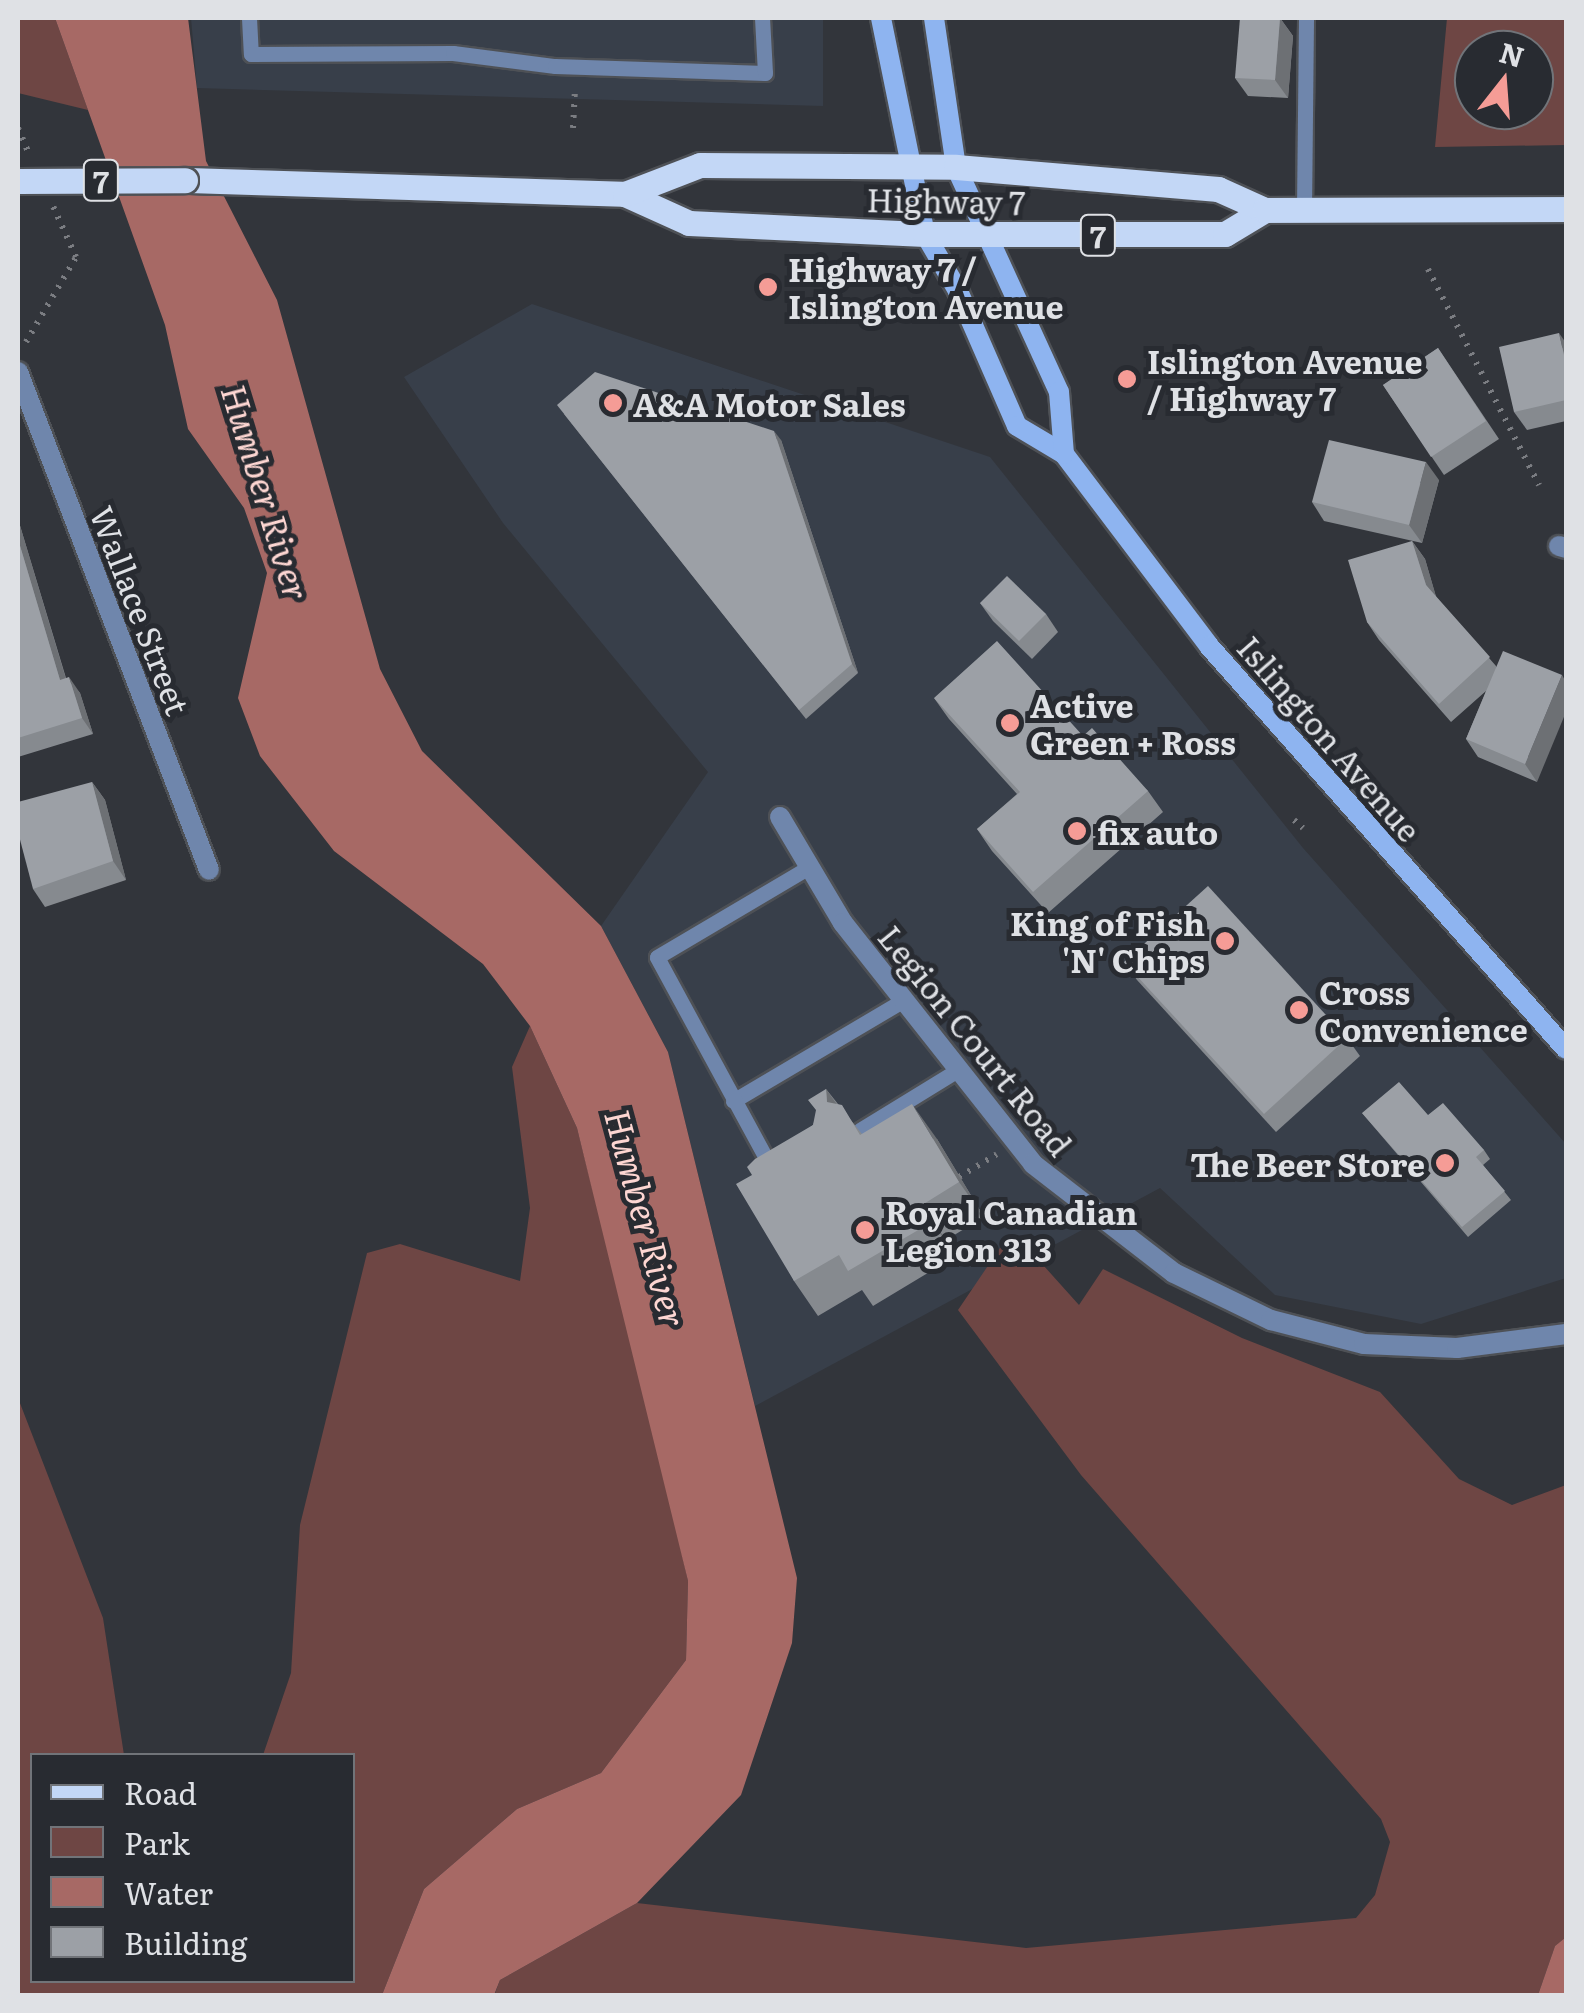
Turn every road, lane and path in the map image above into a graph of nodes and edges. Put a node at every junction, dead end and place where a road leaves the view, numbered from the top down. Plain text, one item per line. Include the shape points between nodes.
1 (249, 18) edge
2 (762, 18) edge
3 (881, 18) edge
4 (934, 18) edge
5 (1306, 18) edge
6 (576, 67) junction
7 (18, 128) edge
8 (573, 128) dead end
9 (956, 166) junction
10 (907, 168) junction
11 (25, 170) edge
12 (46, 192) dead end
13 (624, 194) junction
14 (1566, 208) edge
15 (1265, 210) junction
16 (1304, 210) junction
17 (925, 234) junction
18 (982, 234) junction
19 (1428, 269) dead end
20 (26, 342) dead end
21 (18, 372) edge
22 (1064, 454) junction
23 (1539, 485) dead end
24 (780, 817) dead end
25 (1294, 820) dead end
26 (1303, 828) dead end
27 (809, 867) junction
28 (209, 870) dead end
29 (902, 1001) junction
30 (1566, 1049) edge
31 (956, 1070) junction
32 (733, 1100) junction
33 (860, 1130) edge
34 (1015, 1142) junction
35 (788, 1166) edge
36 (960, 1177) edge
37 (1566, 1334) edge

1 - 6 lane via 251,54 453,53
2 - 6 lane via 764,73
3 - 10 main road, Islington Avenue
4 - 9 main road
5 - 16 lane
6 - 8 path
7 - 11 path
9 - 10 main road, Highway 7 / 7
9 - 15 main road, Highway 7 / 7 via 1218,188
9 - 18 main road
10 - 13 main road, Highway 7 / 7 via 700,166
10 - 17 main road, Islington Avenue
11 - 13 main road, Highway 7 / 7, bridge
12 - 20 path via 76,256
13 - 17 main road, Highway 7 / 7 via 689,224
14 - 16 main road, Highway 7 / 7
15 - 16 main road, Highway 7 / 7
15 - 18 main road, Highway 7 / 7 via 1225,234
17 - 18 main road, Highway 7 / 7
17 - 22 main road, Islington Avenue via 1017,426
18 - 22 main road via 1059,392
19 - 23 path
21 - 28 street, Wallace Street
22 - 30 main road, Islington Avenue via 1208,646
24 - 27 street, Legion Court Road
25 - 26 path
27 - 29 street, Legion Court Road
27 - 32 lane via 656,957
29 - 31 street, Legion Court Road
29 - 32 lane
31 - 33 lane
31 - 34 street, Legion Court Road
32 - 35 lane via 774,1173
34 - 36 path
34 - 37 street, Legion Court Road via 1118,1235 1174,1272 1272,1320 1319,1336 1414,1350

